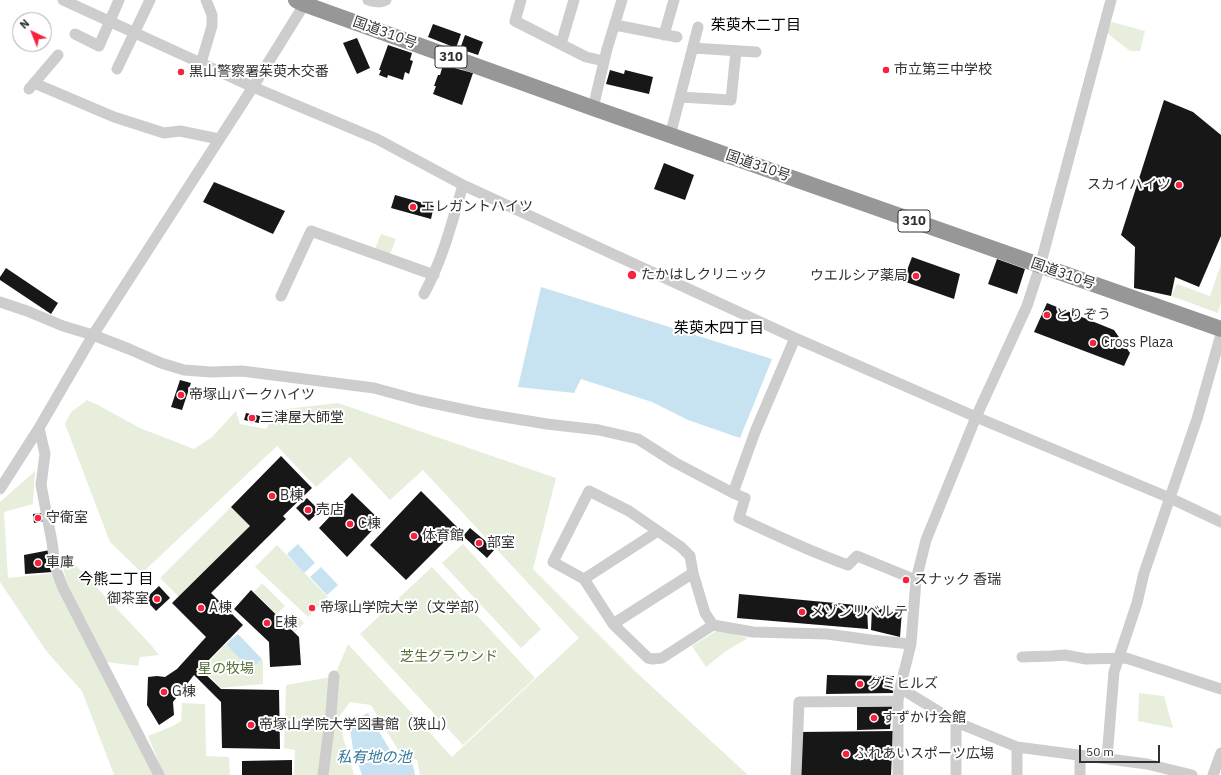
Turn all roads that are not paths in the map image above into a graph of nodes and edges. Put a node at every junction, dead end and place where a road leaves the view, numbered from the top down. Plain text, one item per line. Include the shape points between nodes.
1 (63, 0) edge
2 (119, 0) edge
3 (150, 0) edge
4 (206, 0) edge
5 (368, 0) edge
6 (386, 0) edge
7 (521, 0) edge
8 (574, 0) edge
9 (622, 0) edge
10 (674, 0) edge
11 (1111, 0) edge
12 (302, 1) edge
13 (110, 21) junction
14 (515, 21) junction
15 (615, 25) junction
16 (698, 27) dead end
17 (134, 33) junction
18 (512, 33) dead end
19 (75, 34) dead end
20 (664, 35) junction
21 (677, 38) dead end
22 (561, 44) junction
23 (692, 48) junction
24 (736, 51) junction
25 (756, 52) dead end
26 (58, 55) dead end
27 (604, 61) junction
28 (201, 63) junction
29 (117, 69) dead end
30 (252, 87) junction
31 (680, 96) junction
32 (593, 108) junction
33 (670, 136) junction
34 (219, 139) junction
35 (463, 185) junction
36 (1040, 266) junction
37 (434, 275) junction
38 (424, 294) dead end
39 (281, 296) dead end
40 (0, 302) edge
41 (1221, 329) edge
42 (1221, 334) edge
43 (93, 335) junction
44 (795, 338) junction
45 (976, 417) junction
46 (39, 428) junction
47 (0, 488) edge
48 (733, 493) junction
49 (1170, 498) junction
50 (1221, 522) edge
51 (658, 532) junction
52 (693, 573) junction
53 (584, 579) junction
54 (916, 580) junction
55 (613, 624) junction
56 (713, 625) junction
57 (910, 644) junction
58 (1022, 657) dead end
59 (1118, 658) junction
60 (334, 676) dead end
61 (900, 688) junction
62 (1221, 690) edge
63 (898, 701) junction
64 (956, 722) junction
65 (1017, 747) junction
66 (1221, 753) edge
67 (1080, 755) junction
68 (1107, 758) junction
69 (1146, 770) edge
70 (159, 775) edge
71 (323, 775) edge
72 (796, 775) edge
73 (898, 775) edge
74 (956, 775) edge
75 (1017, 775) edge
76 (1080, 775) edge
77 (1192, 775) edge
78 (1213, 775) edge

1 - 13 street
2 - 13 street
3 - 17 street
4 - 28 street via 212,15 212,26
5 - 6 street
7 - 14 street
8 - 22 street
9 - 15 street
10 - 20 street
11 - 36 street
12 - 30 street
12 - 32 highway, 国道310号 / 310
13 - 17 street
13 - 19 street via 99,46
14 - 18 street
14 - 22 street
15 - 20 street
15 - 27 street
16 - 23 street
17 - 28 street
17 - 29 street
20 - 21 street
22 - 27 street via 586,57
23 - 24 street
23 - 31 street
24 - 25 street
24 - 31 street via 731,100
26 - 34 street via 32,86 164,133 180,131
27 - 32 street
28 - 30 street
30 - 34 street
30 - 35 street via 377,139
31 - 33 street
32 - 33 highway, 国道310号 / 310
33 - 36 highway, 国道310号 / 310
34 - 43 street
35 - 37 street
35 - 44 street
36 - 41 highway, 国道310号 / 310
36 - 45 street via 1027,306
37 - 38 street
37 - 39 street via 311,231
40 - 43 street
42 - 49 street via 1197,419
43 - 46 street
43 - 48 street via 184,370 242,371 374,388 480,413 599,430 638,439 674,462
44 - 45 street
44 - 48 street via 754,432
45 - 49 street
45 - 54 street via 926,540
46 - 47 street
46 - 70 street via 45,454 41,485 55,566 66,593
48 - 54 street via 746,498 739,518 766,531 826,558 848,565 857,556
49 - 50 street
49 - 59 street
51 - 52 street via 690,556
51 - 53 street
51 - 53 street via 629,511 589,491 553,562
52 - 55 street
52 - 56 street via 705,613
53 - 55 street
54 - 57 street
55 - 56 street via 648,658 653,659 662,658
56 - 57 street via 753,632 827,634
57 - 61 street
58 - 59 street via 1065,654 1086,658
59 - 62 street via 1126,658
59 - 68 street via 1114,672
60 - 71 street
61 - 63 street
61 - 64 street
63 - 72 street via 799,702
63 - 73 street
64 - 65 street
64 - 74 street
65 - 67 street
65 - 75 street
66 - 78 street
67 - 68 street
67 - 76 street
68 - 69 street
69 - 77 street

